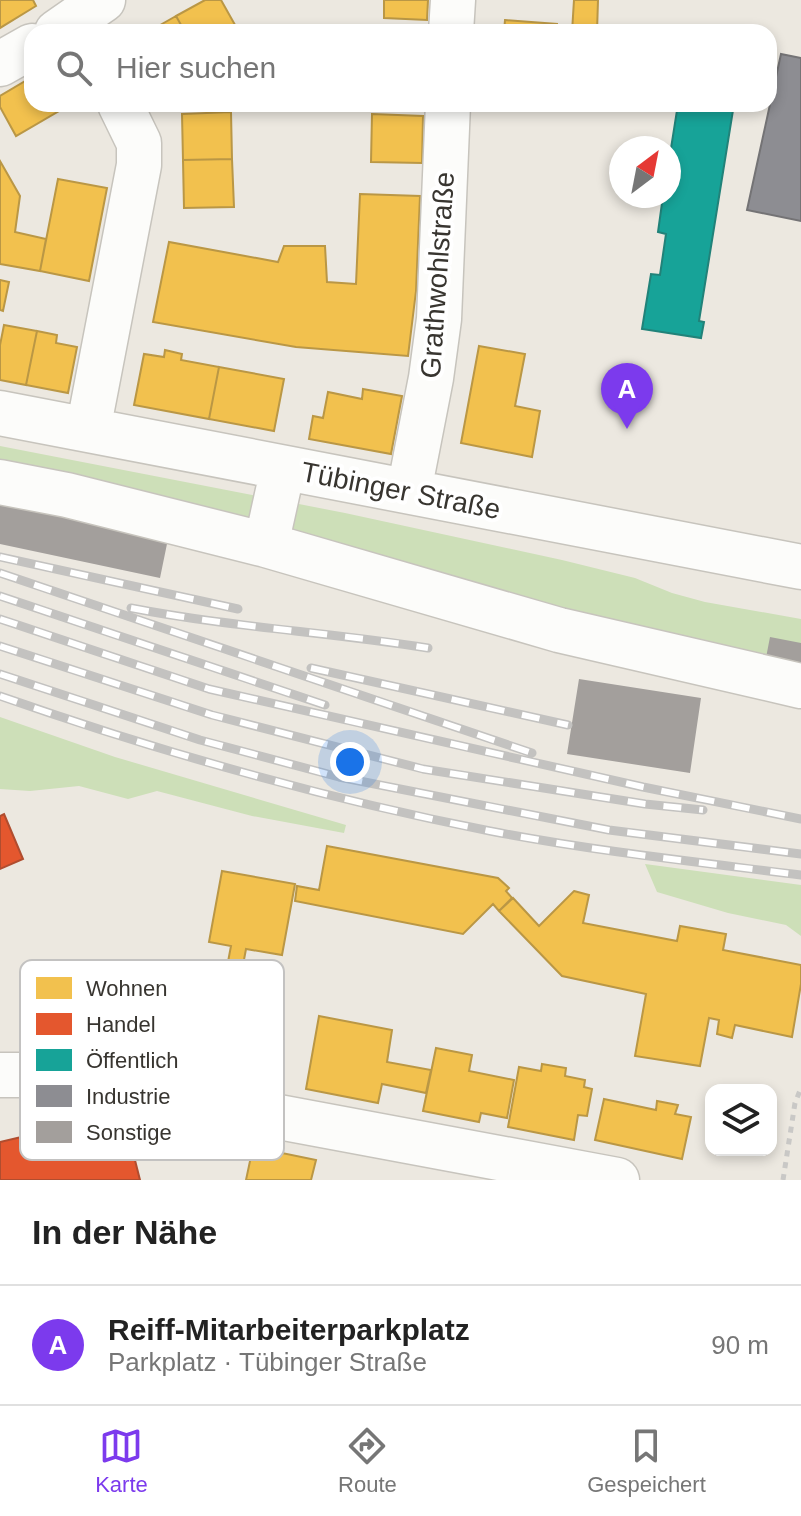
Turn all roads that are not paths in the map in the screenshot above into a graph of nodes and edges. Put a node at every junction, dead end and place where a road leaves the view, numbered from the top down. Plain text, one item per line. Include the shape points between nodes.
1 (453, 0) edge
2 (452, 24) edge
3 (24, 50) edge
4 (0, 64) edge
5 (124, 112) edge
6 (448, 112) edge
7 (0, 413) edge
8 (88, 430) junction
9 (283, 468) junction
10 (0, 482) edge
11 (409, 491) junction
12 (266, 545) junction
13 (801, 567) edge
14 (801, 686) edge
15 (284, 1118) edge
16 (617, 1180) edge

1 - 2 street
3 - 4 street
5 - 8 street via 139,143 139,165
6 - 11 street, Grathwohlstraße via 439,319
7 - 8 street, Tübinger Straße
8 - 9 street, Tübinger Straße
9 - 11 street, Tübinger Straße
9 - 12 street
10 - 12 street
11 - 13 street, Tübinger Straße
12 - 14 street via 559,630
15 - 16 street

